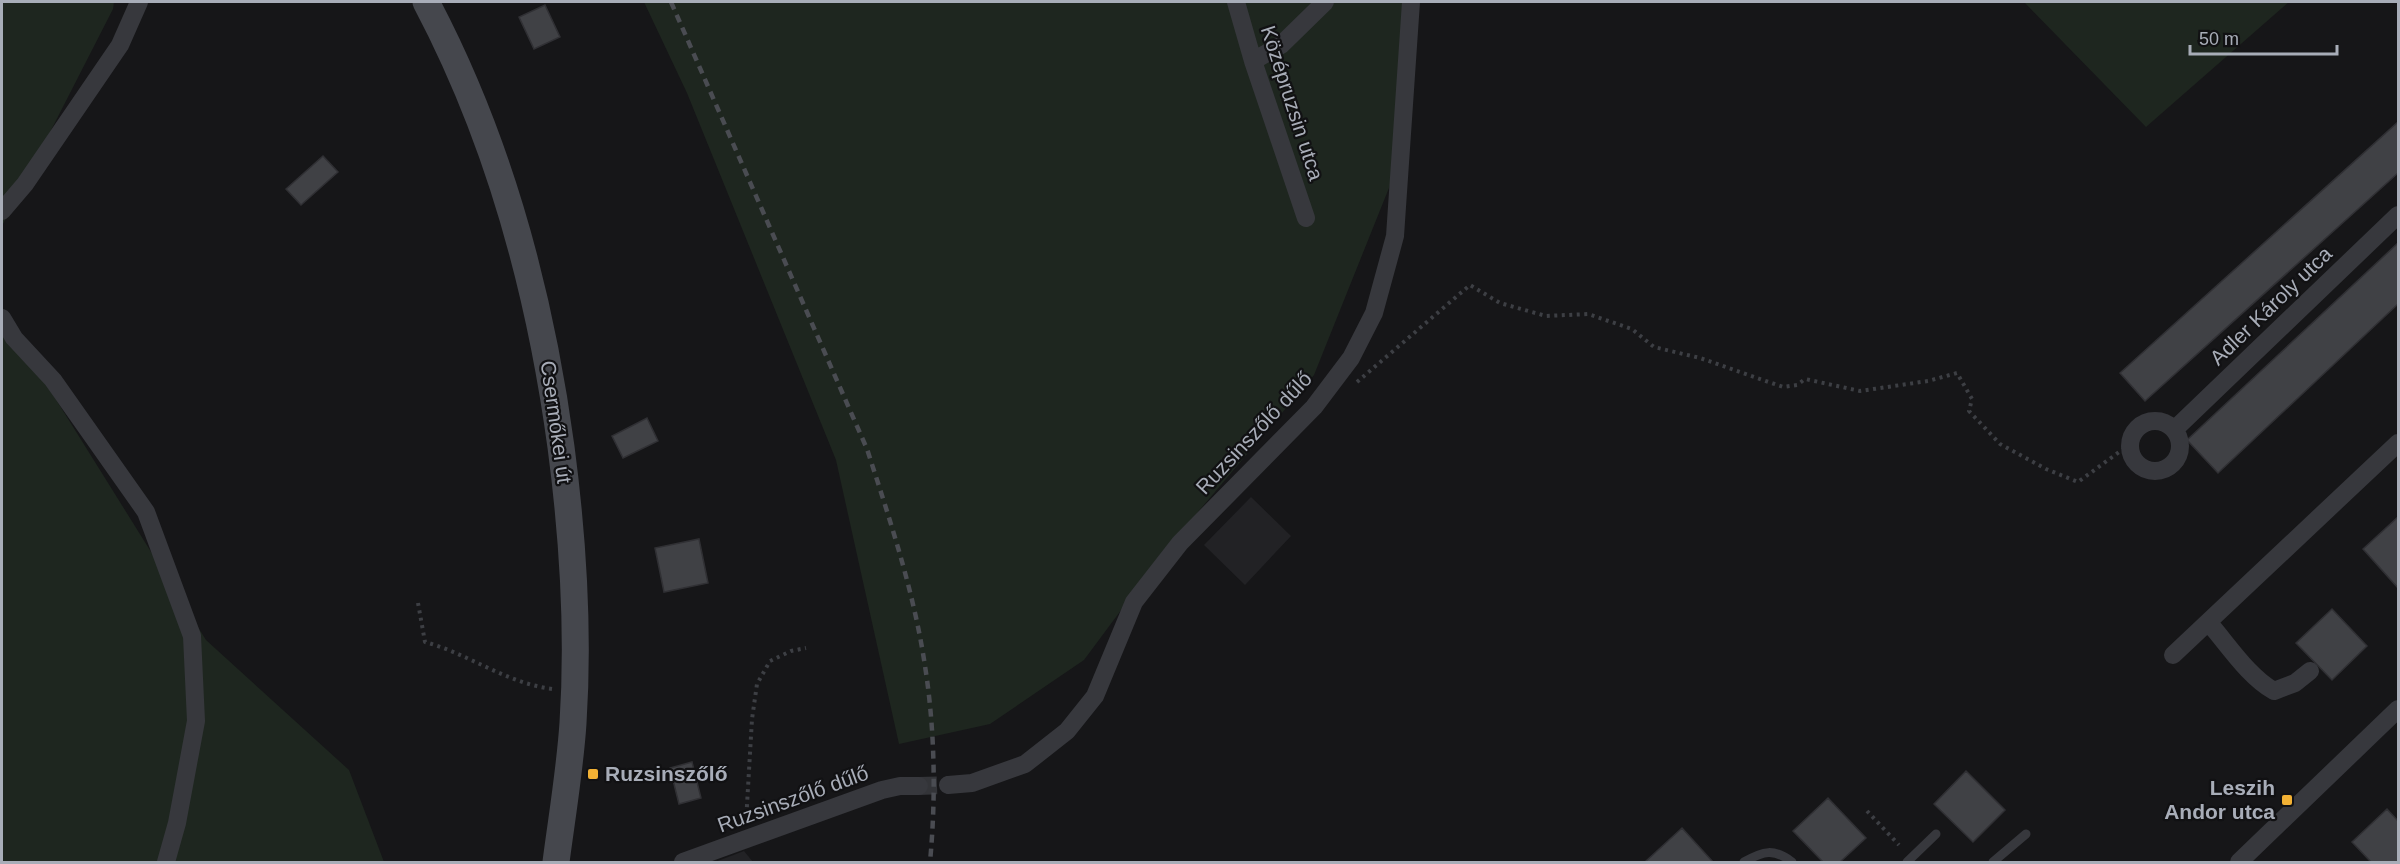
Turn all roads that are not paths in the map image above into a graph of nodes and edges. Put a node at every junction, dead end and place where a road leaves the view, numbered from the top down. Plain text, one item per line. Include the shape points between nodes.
1 (139, 2) edge
2 (426, 2) edge
3 (1236, 2) edge
4 (1324, 2) edge
5 (1411, 2) edge
6 (1253, 61) junction
7 (2, 211) edge
8 (2398, 214) edge
9 (1306, 218) dead end
10 (2, 318) edge
11 (2174, 430) junction
12 (2398, 445) edge
13 (2209, 623) junction
14 (2174, 655) dead end
15 (2310, 671) dead end
16 (2398, 709) edge
17 (948, 785) tunnel mouth
18 (919, 786) tunnel mouth
19 (1936, 834) dead end
20 (2026, 834) dead end
21 (166, 862) edge
22 (556, 862) edge
23 (683, 862) edge
24 (1744, 862) edge
25 (1792, 862) edge
26 (1907, 862) edge
27 (1993, 862) edge
28 (2239, 862) edge

1 - 7 street via 120,45 25,184
2 - 22 main road, Csermőkei út via 466,85 498,167 528,269 550,372 568,499 575,627 571,746
3 - 6 street, Középruzsin utca
4 - 6 street via 1281,45
5 - 17 street, Ruzsinszőlő dűlő via 1395,236 1374,314 1351,358 1314,407 1180,543 1134,602 1095,696 1067,731 1025,764 981,780
6 - 9 street, Középruzsin utca
8 - 11 street, Adler Károly utca
10 - 21 street via 14,338 53,380 146,512 192,636 196,721
11 - 11 street via 2179,453 2170,466 2146,470 2133,460 2130,444 2136,429 2151,421 2168,424
12 - 13 street
13 - 14 street
13 - 15 street via 2250,671 2274,691 2295,683
16 - 28 street
18 - 23 street, Ruzsinszőlő dűlő via 882,790
19 - 26 lane
20 - 27 lane
24 - 25 lane via 1758,854 1774,852

